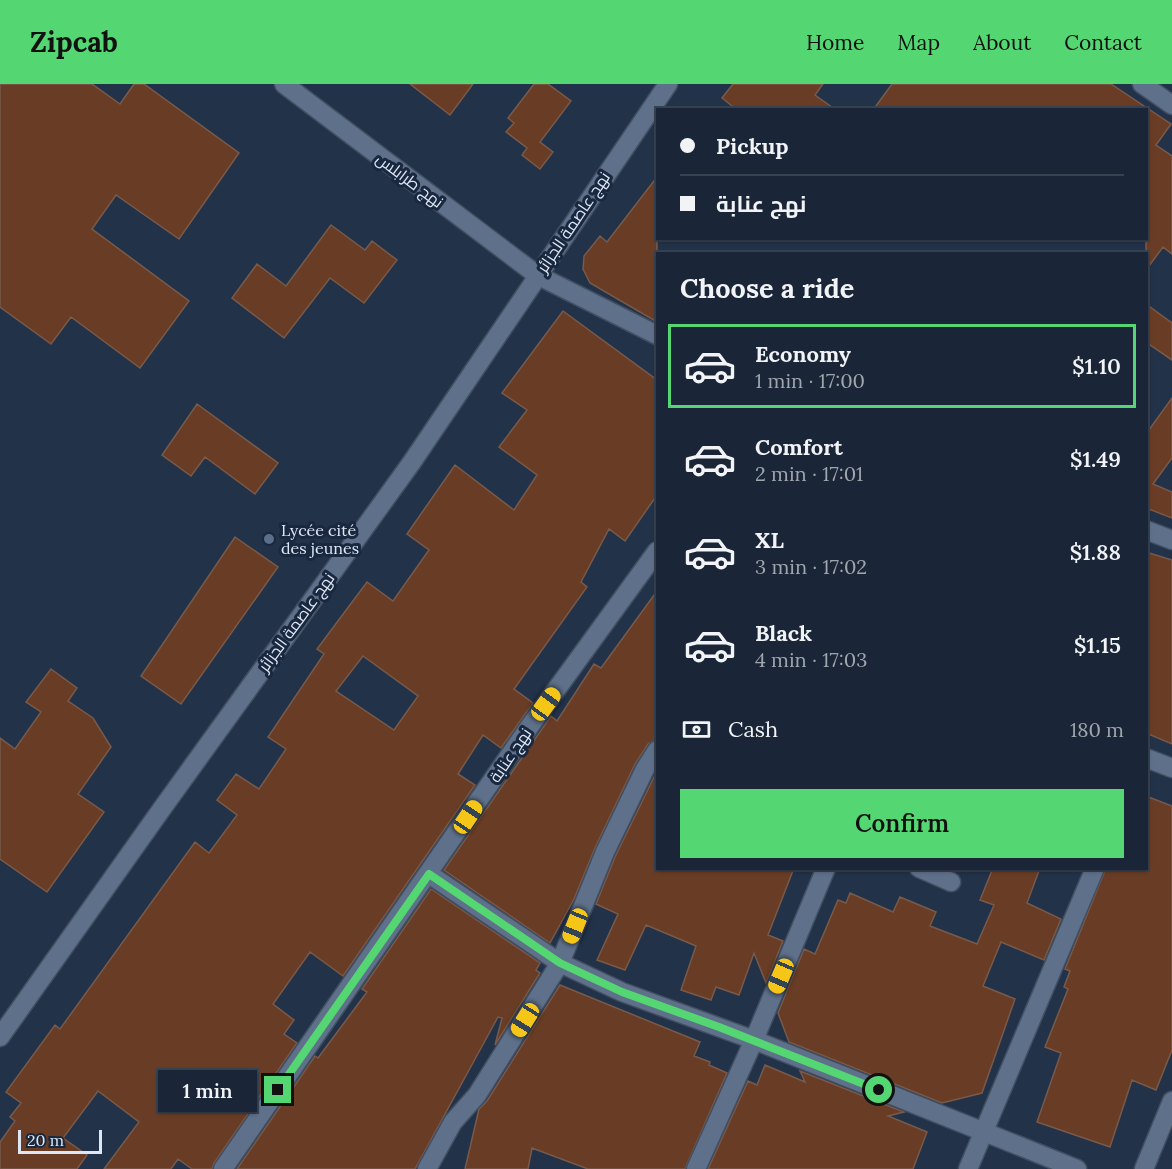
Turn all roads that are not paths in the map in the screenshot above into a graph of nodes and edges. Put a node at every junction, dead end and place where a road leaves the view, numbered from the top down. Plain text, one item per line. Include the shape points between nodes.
1 (284, 84) edge
2 (668, 84) edge
3 (1142, 84) edge
4 (1172, 105) edge
5 (537, 275) junction
6 (656, 334) edge
7 (1148, 531) edge
8 (1172, 540) edge
9 (656, 552) edge
10 (656, 752) edge
11 (1148, 759) edge
12 (1172, 768) edge
13 (825, 870) edge
14 (924, 870) edge
15 (1094, 870) edge
16 (429, 874) junction
17 (951, 882) dead end
18 (560, 963) junction
19 (0, 1037) edge
20 (754, 1040) junction
21 (1172, 1101) edge
22 (984, 1132) junction
23 (224, 1169) edge
24 (427, 1169) edge
25 (696, 1169) edge
26 (968, 1169) edge
27 (1077, 1169) edge
28 (1144, 1169) edge

1 - 5 street, نهج طرابلس
2 - 5 street, نهج عاصمة الجزائر
3 - 4 street
5 - 6 street, نهج طرابلس
5 - 19 street, نهج عاصمة الجزائر via 412,462
7 - 8 street
9 - 16 street, نهج عنابة
10 - 18 street via 605,852
11 - 12 street
13 - 20 street
14 - 17 street
15 - 22 street
16 - 18 street
16 - 23 street, نهج عنابة
18 - 20 street via 622,992
18 - 24 street via 477,1095 453,1122
20 - 22 street
20 - 25 street
21 - 28 street
22 - 26 street
22 - 27 street

